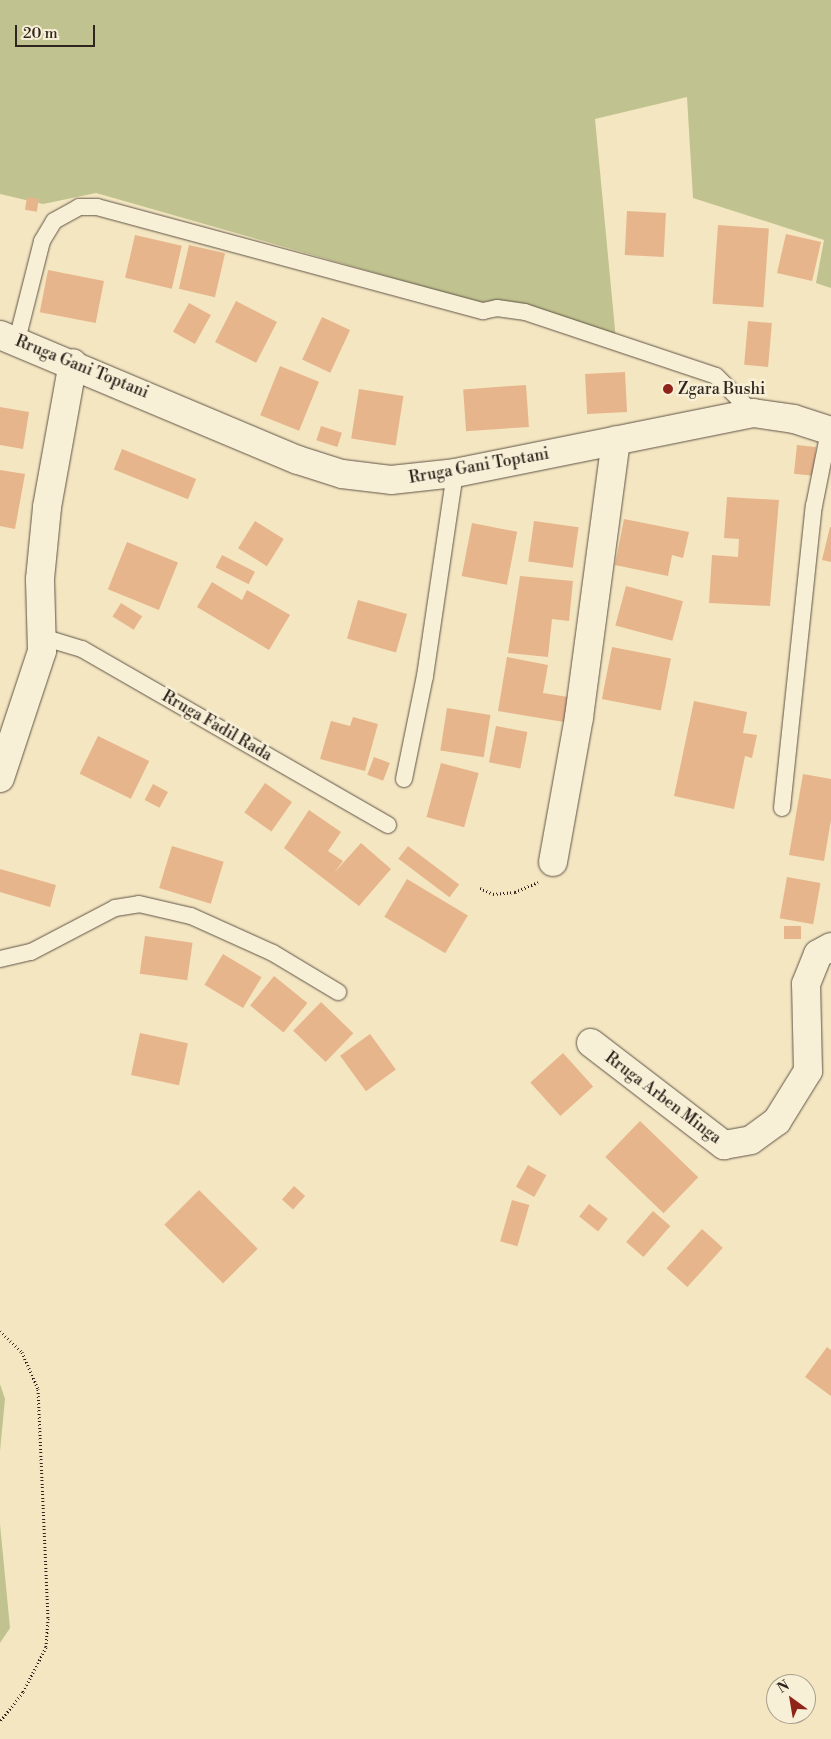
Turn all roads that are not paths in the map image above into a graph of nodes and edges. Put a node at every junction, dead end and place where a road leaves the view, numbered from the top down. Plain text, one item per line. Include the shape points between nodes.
1 (8, 337) edge
2 (73, 362) junction
3 (753, 413) junction
4 (830, 431) edge
5 (616, 440) junction
6 (455, 473) junction
7 (42, 637) junction
8 (0, 778) edge
9 (404, 779) dead end
10 (782, 808) dead end
11 (388, 825) dead end
12 (553, 862) road end
13 (831, 947) edge
14 (0, 959) edge
15 (338, 992) dead end
16 (591, 1043) dead end

1 - 2 street, Rruga Gani Toptani
1 - 3 lane via 42,241 54,221 79,207 97,207 483,311 504,308 525,312 716,376
2 - 6 street, Rruga Gani Toptani via 298,460 342,474 391,480
2 - 7 street via 46,507 40,580
3 - 4 street, Rruga Gani Toptani via 794,419
3 - 5 street, Rruga Gani Toptani
4 - 10 lane via 814,506
5 - 6 street, Rruga Gani Toptani
5 - 12 street via 579,717
6 - 9 lane via 425,676
7 - 8 street via 37,669
7 - 11 lane, Rruga Fadil Rada via 82,649
13 - 16 street, Rruga Arben Minga via 818,954 806,984 808,1071 778,1121 751,1140 724,1145
14 - 15 lane via 31,952 114,908 139,904 167,907 200,920 273,953

